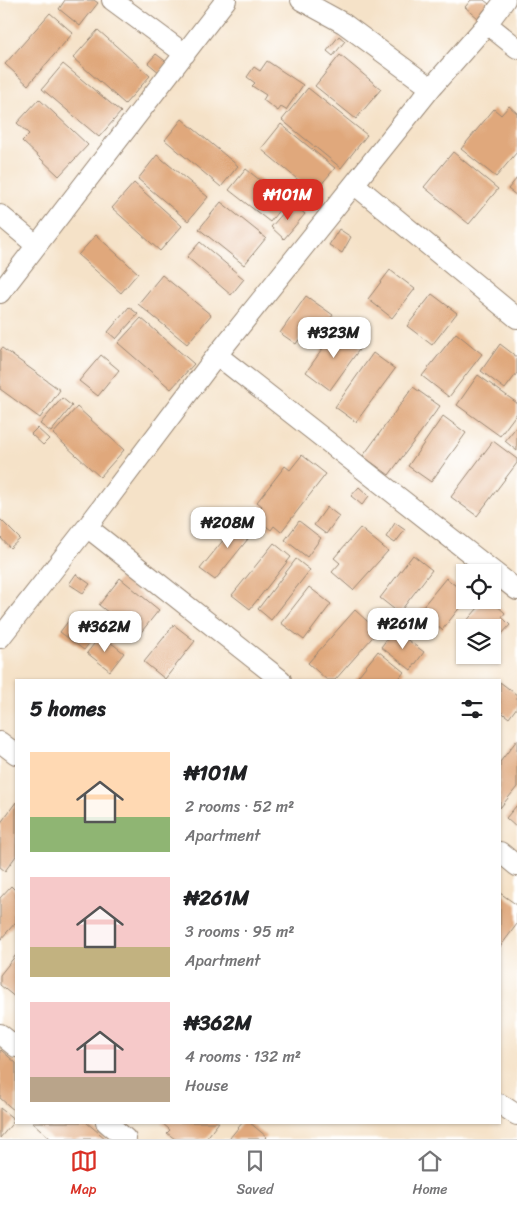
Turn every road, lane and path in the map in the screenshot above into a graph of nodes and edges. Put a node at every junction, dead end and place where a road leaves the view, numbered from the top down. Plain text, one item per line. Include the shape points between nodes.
1 (112, 0) edge
2 (226, 0) edge
3 (301, 0) edge
4 (505, 0) edge
5 (486, 24) junction
6 (517, 48) edge
7 (184, 54) junction
8 (432, 88) junction
9 (354, 184) junction
10 (0, 215) edge
11 (36, 245) junction
12 (0, 293) edge
13 (517, 318) edge
14 (217, 355) junction
15 (87, 527) junction
16 (517, 590) edge
17 (0, 638) edge
18 (280, 679) edge
19 (0, 742) edge
20 (15, 753) edge
21 (501, 853) edge
22 (517, 866) edge
23 (0, 1034) edge
24 (15, 1047) edge
25 (501, 1105) edge
26 (517, 1115) edge
27 (108, 1124) edge
28 (126, 1139) edge

1 - 7 street
2 - 7 street
3 - 8 street via 343,23
4 - 5 street
5 - 6 street
5 - 8 street
7 - 11 street
8 - 9 street
9 - 13 street
9 - 14 street
10 - 11 street
11 - 12 street
14 - 15 street
14 - 16 street
15 - 17 street
15 - 18 street
19 - 20 street
21 - 22 street
23 - 24 street
25 - 26 street
27 - 28 street

